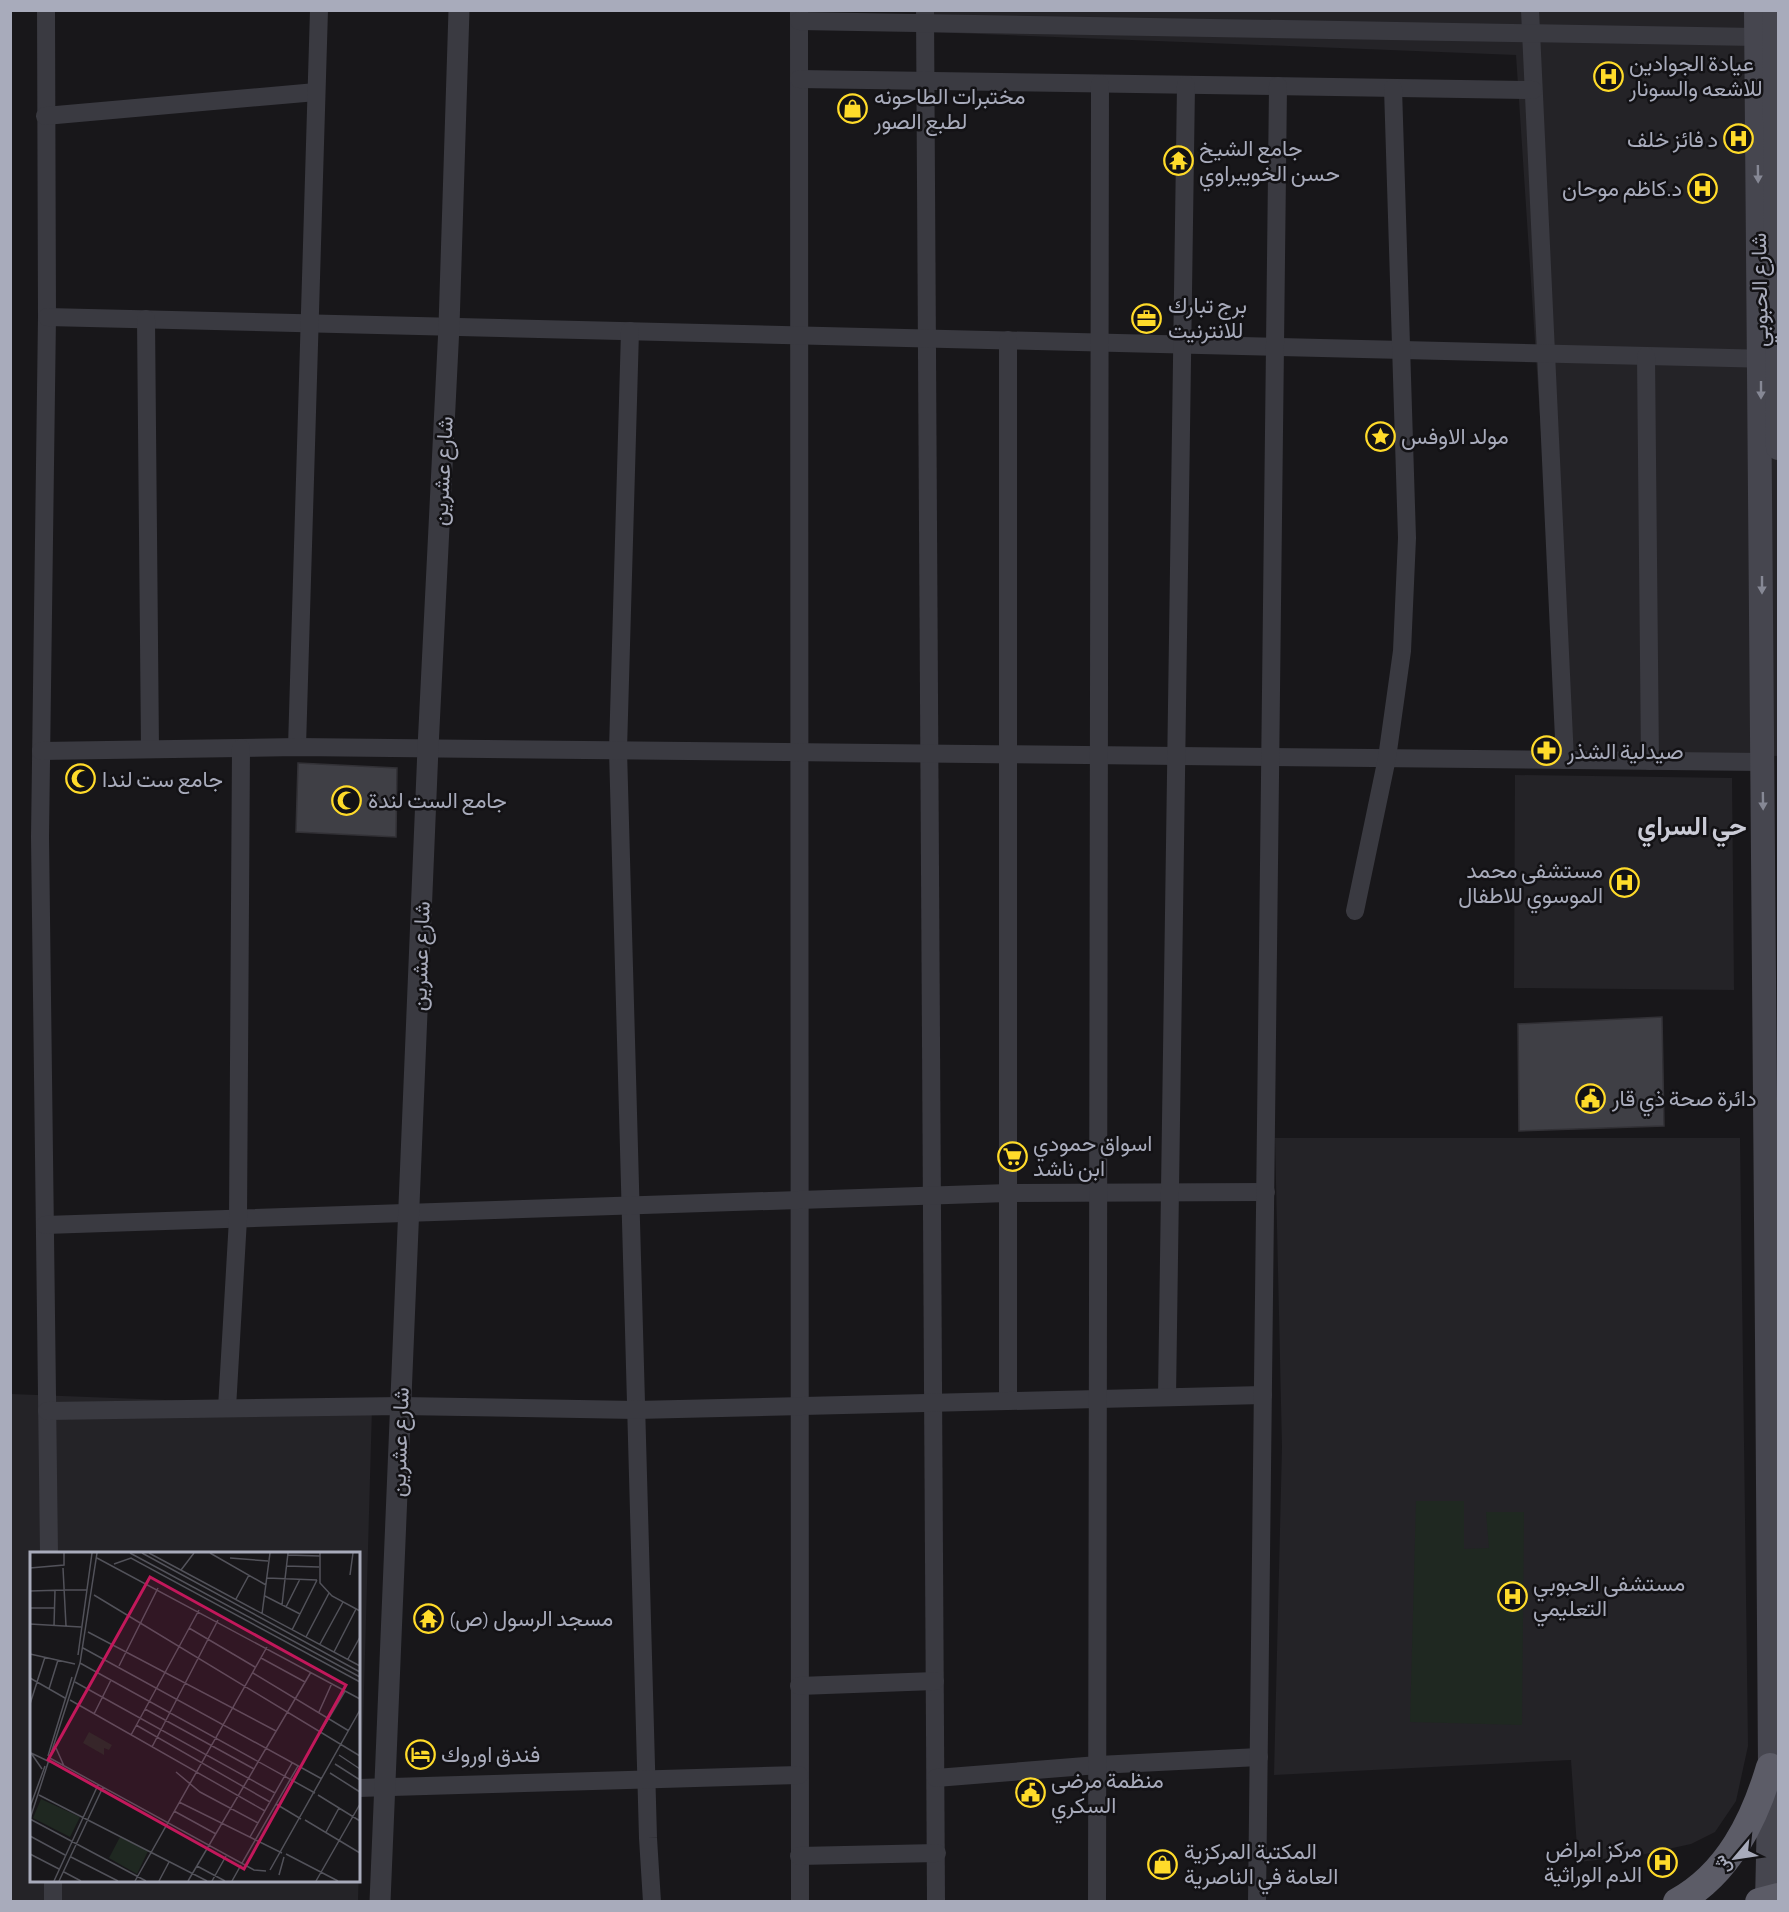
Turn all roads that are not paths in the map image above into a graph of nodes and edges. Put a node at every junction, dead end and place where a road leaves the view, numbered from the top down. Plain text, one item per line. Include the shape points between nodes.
1 (46, 10) edge
2 (319, 10) edge
3 (459, 10) edge
4 (1530, 10) edge
5 (1756, 10) edge
6 (1774, 10) edge
7 (799, 16) edge
8 (924, 17) edge
9 (1175, 19) edge
10 (1531, 33) junction
11 (1770, 39) edge
12 (799, 79) junction
13 (924, 81) junction
14 (1100, 84) junction
15 (1186, 85) junction
16 (1278, 86) junction
17 (1393, 88) junction
18 (1533, 90) junction
19 (316, 92) junction
20 (45, 116) junction
21 (1777, 191) edge
22 (47, 317) junction
23 (146, 319) junction
24 (311, 323) junction
25 (449, 327) junction
26 (630, 331) junction
27 (799, 335) junction
28 (926, 338) junction
29 (1008, 340) junction
30 (1100, 342) junction
31 (1182, 344) junction
32 (1275, 347) junction
33 (1400, 350) junction
34 (1546, 353) junction
35 (1646, 356) junction
36 (1772, 359) edge
37 (1779, 448) edge
38 (297, 747) junction
39 (241, 748) junction
40 (428, 748) junction
41 (150, 749) junction
42 (618, 750) junction
43 (41, 751) junction
44 (799, 752) junction
45 (929, 753) junction
46 (1008, 753) junction
47 (1099, 755) junction
48 (1176, 756) junction
49 (1270, 757) junction
50 (1386, 758) junction
51 (1564, 760) junction
52 (1650, 761) junction
53 (1771, 762) edge
54 (1355, 911) dead end
55 (1099, 1191) junction
56 (1170, 1191) junction
57 (1266, 1192) junction
58 (1008, 1193) junction
59 (932, 1196) junction
60 (799, 1201) junction
61 (630, 1205) junction
62 (409, 1214) junction
63 (238, 1219) junction
64 (45, 1225) junction
65 (1773, 1391) edge
66 (1263, 1395) junction
67 (1167, 1397) junction
68 (1099, 1399) junction
69 (1008, 1401) junction
70 (933, 1403) junction
71 (401, 1406) junction
72 (799, 1407) junction
73 (227, 1408) junction
74 (636, 1410) junction
75 (47, 1412) junction
76 (1773, 1440) edge
77 (49, 1552) edge
78 (935, 1681) junction
79 (799, 1686) junction
80 (1259, 1757) junction
81 (1098, 1766) junction
82 (1770, 1767) junction
83 (799, 1775) junction
84 (646, 1778) junction
85 (936, 1778) junction
86 (385, 1786) junction
87 (360, 1788) edge
88 (937, 1853) junction
89 (799, 1856) junction
90 (53, 1882) edge
91 (1768, 1900) edge
92 (53, 1902) edge
93 (380, 1902) edge
94 (652, 1902) edge
95 (800, 1902) edge
96 (936, 1902) edge
97 (1097, 1902) edge
98 (1257, 1902) edge
99 (1677, 1902) edge

1 - 20 street
2 - 19 street
3 - 25 street, شارع عشرين
4 - 10 street
5 - 11 main road, شارع الحبوبي
6 - 11 main road, شارع الحبوبي
7 - 8 street
7 - 12 street
8 - 9 street
8 - 13 street
9 - 10 street
10 - 11 street
10 - 18 street
11 - 21 main road, شارع الحبوبي
11 -> 36 main road, شارع الحبوبي
12 - 13 street
12 - 27 street
13 - 14 street
13 - 28 street
14 - 15 street
14 - 30 street
15 - 16 street
15 - 31 street
16 - 17 street
16 - 32 street
17 - 18 street
17 - 33 street
18 - 34 street
19 - 20 street
19 - 24 street
20 - 22 street
21 - 36 main road, شارع الحبوبي
22 - 23 street
22 - 43 street
23 - 24 street
23 - 41 street
24 - 25 street
24 - 38 street
25 - 26 street
25 - 40 street, شارع عشرين
26 - 27 street
26 - 42 street
27 - 28 street
27 - 44 street
28 - 29 street
28 - 45 street
29 - 30 street
29 - 46 street
30 - 31 street
30 - 47 street
31 - 32 street
31 - 48 street
32 - 33 street
32 - 49 street
33 - 34 street
33 - 50 street via 1407,538 1402,651
34 - 35 street
34 - 51 street
35 - 36 street
35 - 52 street
36 - 37 main road, شارع الحبوبي
36 -> 53 main road, شارع الحبوبي
38 - 39 street
38 - 40 street
39 - 41 street
39 - 63 street
40 - 42 street
40 - 62 street, شارع عشرين
41 - 43 street
42 - 44 street
42 - 61 street
43 - 64 street
44 - 45 street
44 - 60 street
45 - 46 street
45 - 59 street
46 - 47 street
46 - 58 street
47 - 48 street
47 - 55 street
48 - 49 street
48 - 56 street
49 - 50 street
49 - 57 street
50 - 51 street
50 - 54 street
51 - 52 street
52 - 53 street
53 -> 65 main road, شارع الحبوبي
55 - 56 street
55 - 58 street
55 - 68 street
56 - 57 street
56 - 67 street
57 - 66 street
58 - 59 street
58 - 69 street
59 - 60 street
59 - 70 street
60 - 61 street
60 - 72 street
61 - 62 street
61 - 74 street
62 - 63 street
62 - 71 street, شارع عشرين
63 - 64 street
63 - 73 street
64 - 75 street
65 - 76 main road, شارع الحبوبي
66 - 67 street
66 - 80 street
67 - 68 street
68 - 69 street
68 - 81 street
69 - 70 street
70 - 72 street
70 - 78 street
71 - 73 street
71 - 74 street
71 - 86 street, شارع عشرين
72 - 74 street
72 - 79 street
73 - 75 street
74 - 84 street
75 - 77 street
76 - 82 main road, شارع الحبوبي
78 - 79 street
78 - 85 street
79 - 83 street
80 - 81 street
80 - 98 street
81 - 85 street
81 - 97 street
82 - 91 main road, شارع الحبوبي
82 - 99 highway via 1749,1825 1733,1849 1708,1881
83 - 84 street
83 - 89 street
84 - 86 street
84 - 94 street
85 - 88 street
86 - 87 street
86 - 93 street, شارع عشرين
88 - 89 street
88 - 96 street
89 - 95 street
90 - 92 street

